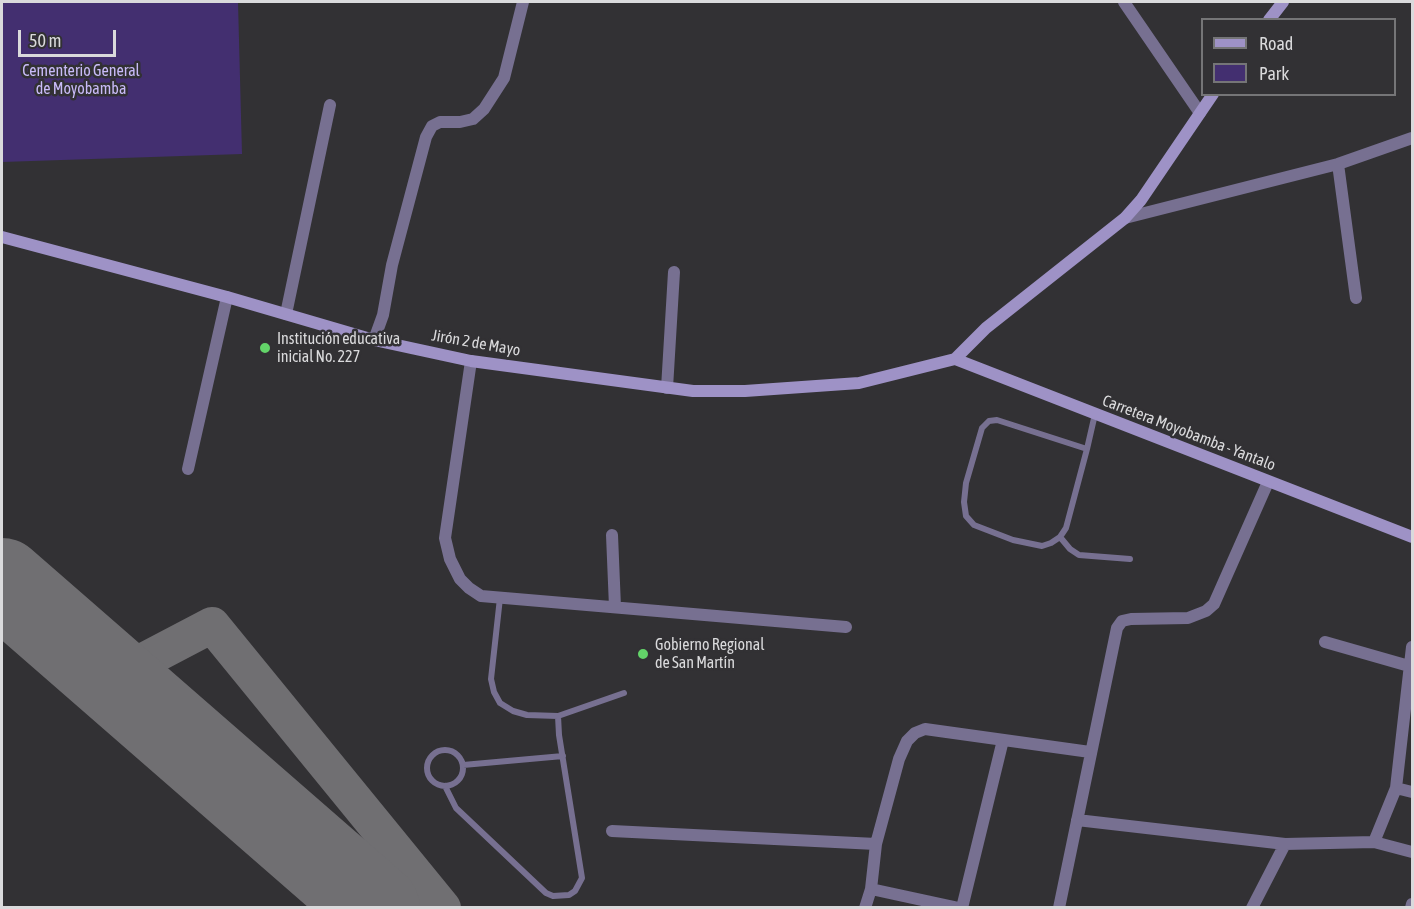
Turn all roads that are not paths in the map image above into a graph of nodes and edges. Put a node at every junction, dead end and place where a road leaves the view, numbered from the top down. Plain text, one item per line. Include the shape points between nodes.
1 (523, 2) edge
2 (1125, 2) edge
3 (1283, 2) edge
4 (1271, 18) edge
5 (1212, 96) edge
6 (330, 105) dead end
7 (1200, 113) junction
8 (1413, 138) edge
9 (1338, 164) junction
10 (1125, 218) junction
11 (2, 237) edge
12 (674, 272) dead end
13 (227, 297) junction
14 (1356, 298) dead end
15 (286, 314) junction
16 (374, 340) junction
17 (955, 359) junction
18 (471, 361) junction
19 (667, 388) junction
20 (1095, 414) junction
21 (1087, 449) junction
22 (188, 470) dead end
23 (1268, 482) junction
24 (612, 535) dead end
25 (1060, 537) junction
26 (1413, 537) edge
27 (1130, 559) dead end
28 (500, 597) junction
29 (615, 607) junction
30 (846, 627) dead end
31 (1325, 642) dead end
32 (1413, 647) edge
33 (1409, 666) junction
34 (624, 693) dead end
35 (558, 716) junction
36 (1003, 740) junction
37 (1090, 752) junction
38 (563, 756) junction
39 (463, 765) junction
40 (446, 786) junction
41 (1396, 788) junction
42 (1413, 792) edge
43 (1077, 820) junction
44 (612, 831) dead end
45 (1374, 842) junction
46 (876, 844) junction
47 (1285, 844) junction
48 (1413, 852) edge
49 (872, 889) junction
50 (865, 908) edge
51 (960, 908) edge
52 (1059, 908) edge
53 (1252, 908) edge

1 - 16 street via 504,78 484,109 472,119 432,126 426,138
2 - 7 street
3 - 4 main road
5 - 7 main road
6 - 15 street
7 - 10 main road
8 - 9 street
9 - 10 street
9 - 14 street
10 - 17 main road via 986,328
11 - 13 main road, Jirón 2 de Mayo
12 - 19 street
13 - 15 main road, Jirón 2 de Mayo
13 - 22 street
15 - 16 main road, Jirón 2 de Mayo
16 - 18 main road, Jirón 2 de Mayo
17 - 19 main road, Jirón 2 de Mayo via 859,383 745,391
17 - 20 main road, Carretera Moyobamba - Yantalo
18 - 19 main road, Jirón 2 de Mayo
18 - 28 street via 445,538 460,579 481,596
20 - 21 lane
20 - 23 main road, Carretera Moyobamba - Yantalo
21 - 25 lane via 1066,528
21 - 25 lane via 997,420 982,428 966,483 966,516 974,525 1013,540 1041,546
23 - 26 main road, Carretera Moyobamba - Yantalo
23 - 37 street via 1214,604 1188,618 1131,619 1122,621 1117,628
24 - 29 street
25 - 27 lane via 1079,555
28 - 29 street
28 - 35 lane via 490,679 494,692 500,703 513,711
29 - 30 street
31 - 33 street
32 - 33 street
33 - 41 street
34 - 35 lane
35 - 38 lane
36 - 37 street
36 - 46 street via 925,729 915,734 899,759
36 - 51 street
37 - 43 street
38 - 39 lane
38 - 40 lane via 582,878 569,895 546,893 456,808
39 - 40 lane via 459,780
39 - 40 lane via 453,752 438,752 431,757 428,772 432,780
41 - 42 street
41 - 45 street
43 - 47 street
43 - 52 street
44 - 46 street
45 - 47 street
45 - 48 street
46 - 49 street
47 - 53 street
49 - 50 street
49 - 51 street

